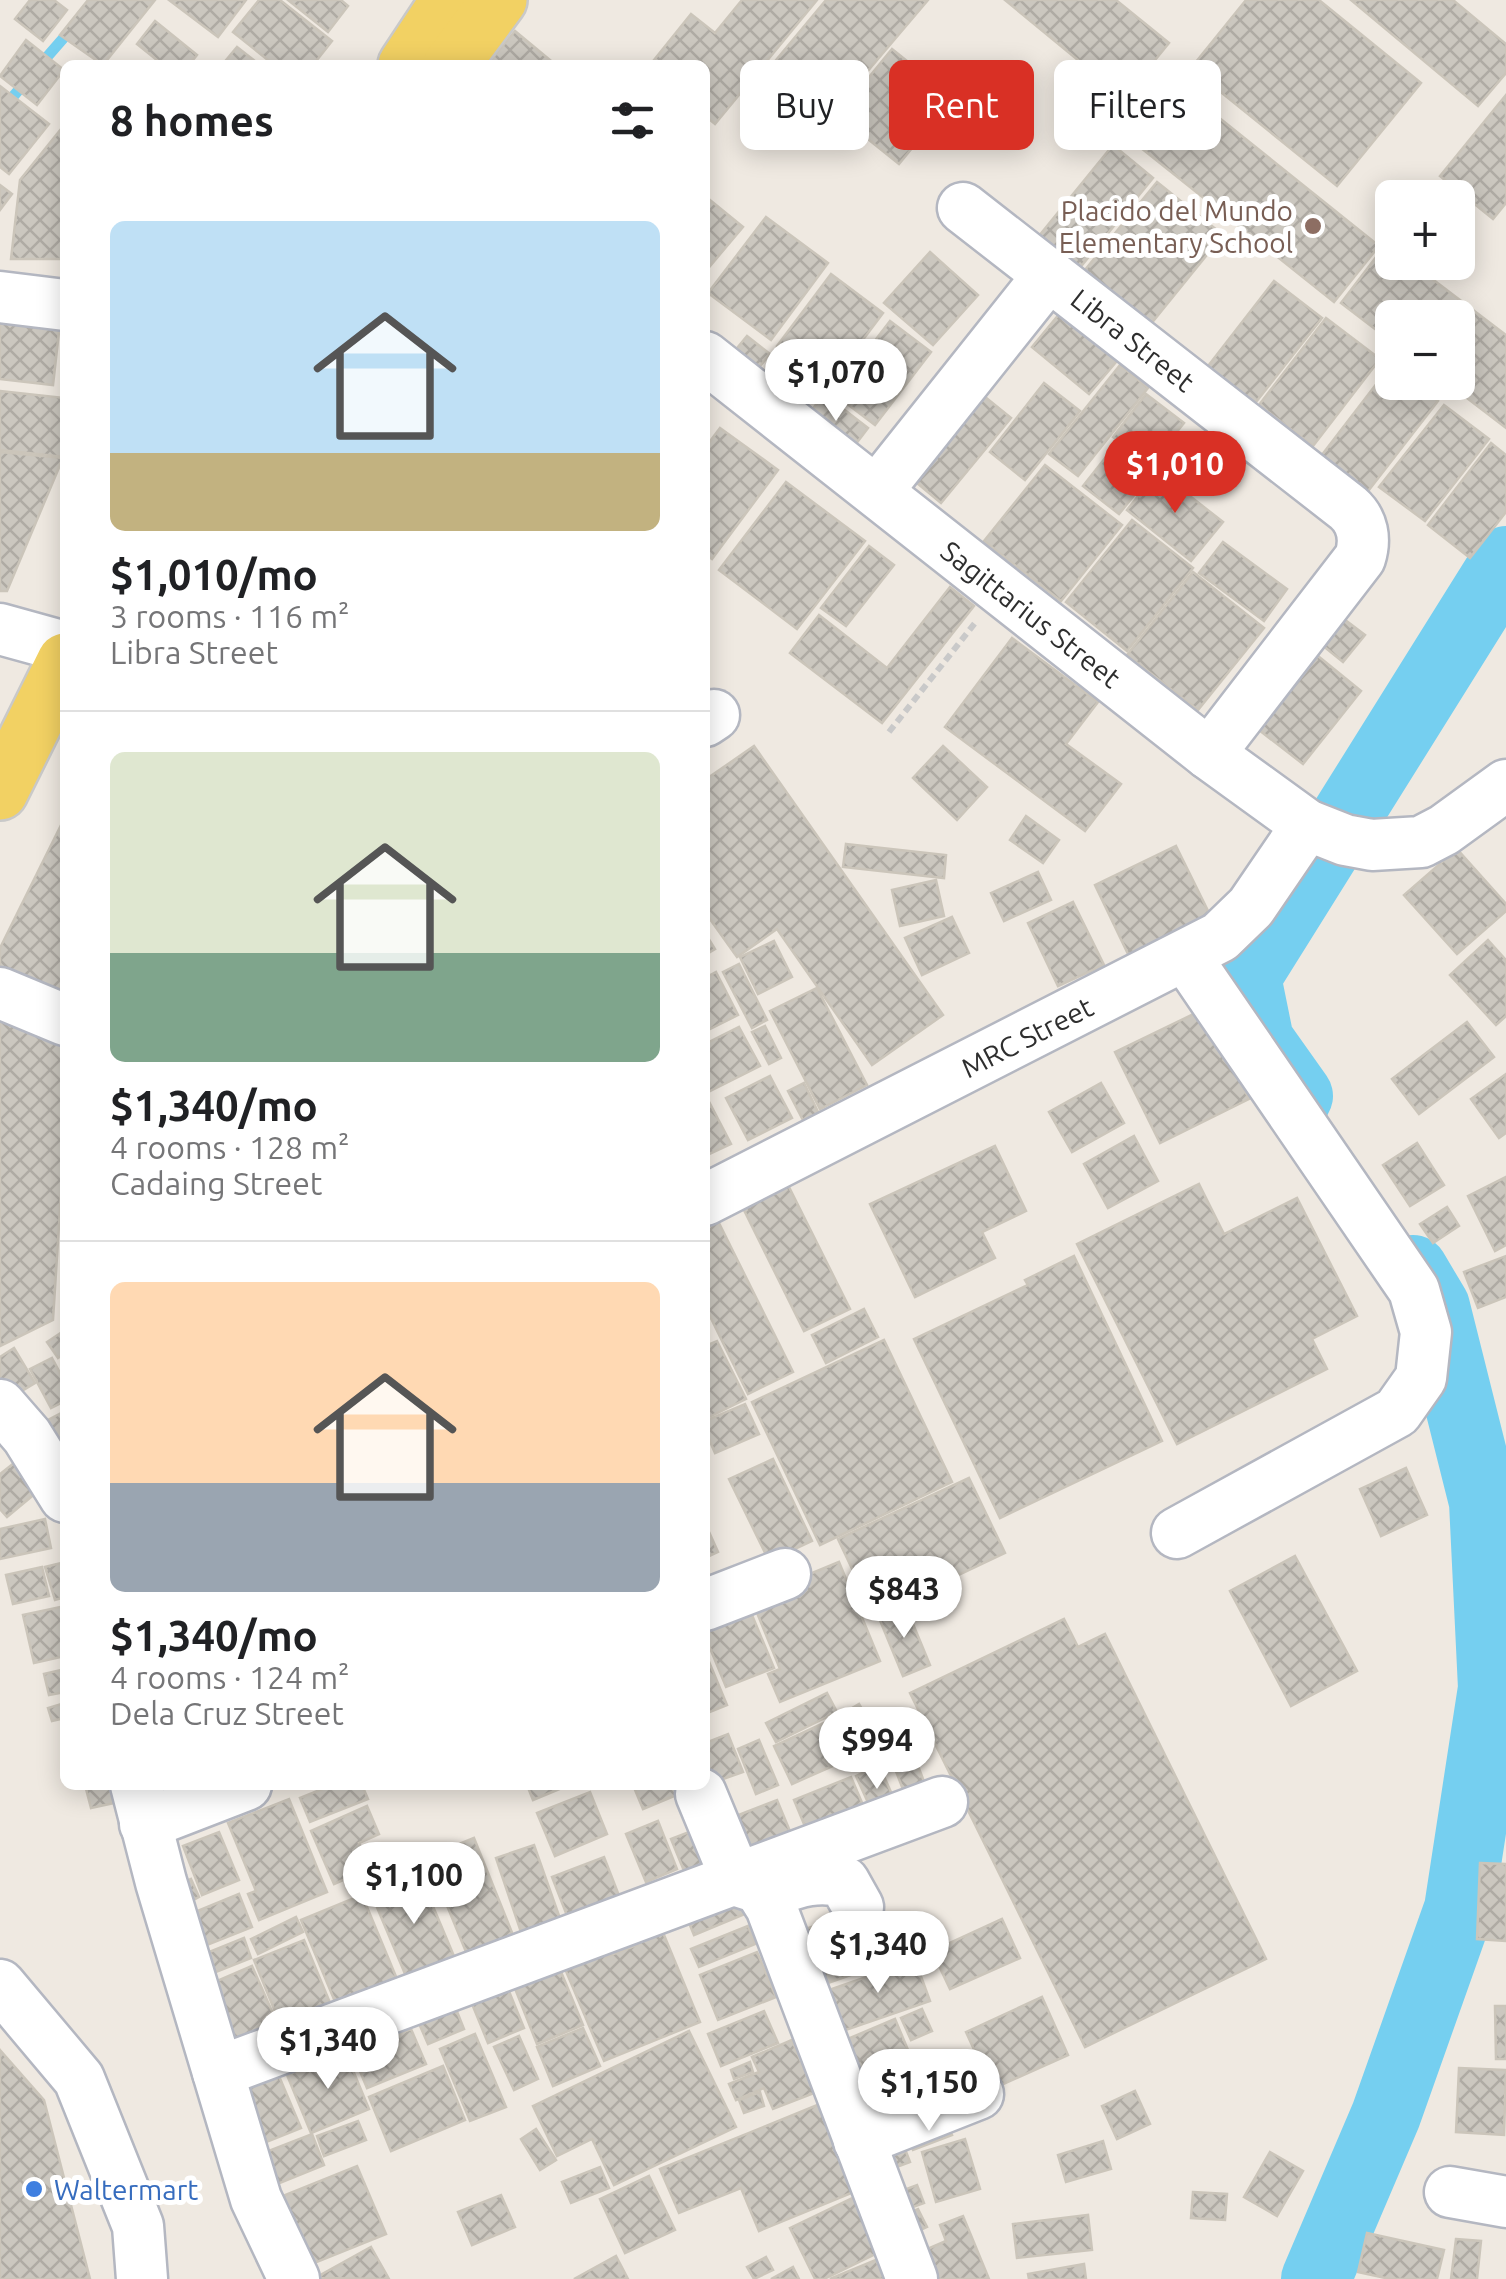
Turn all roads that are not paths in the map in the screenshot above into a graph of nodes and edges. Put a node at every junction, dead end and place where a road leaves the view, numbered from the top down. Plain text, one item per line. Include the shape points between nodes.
1 (449, 0) edge
2 (499, 0) edge
3 (409, 60) edge
4 (455, 60) edge
5 (963, 208) dead end
6 (1049, 275) junction
7 (0, 297) edge
8 (60, 304) edge
9 (710, 361) edge
10 (876, 492) junction
11 (0, 629) edge
12 (60, 646) edge
13 (60, 671) edge
14 (1209, 754) junction
15 (0, 792) edge
16 (1498, 808) edge
17 (1315, 828) junction
18 (1186, 957) junction
19 (0, 994) edge
20 (60, 1018) edge
21 (710, 1197) edge
22 (0, 1404) edge
23 (60, 1489) edge
24 (1177, 1533) dead end
25 (785, 1574) dead end
26 (710, 1604) edge
27 (220, 1790) edge
28 (701, 1794) dead end
29 (942, 1802) dead end
30 (141, 1805) edge
31 (750, 1888) junction
32 (858, 1907) dead end
33 (11, 2018) edge
34 (218, 2072) junction
35 (978, 2094) dead end
36 (860, 2141) junction
37 (1450, 2192) dead end
38 (1506, 2202) edge
39 (142, 2279) edge
40 (294, 2279) edge
41 (912, 2279) edge

1 - 3 main road
2 - 4 main road
5 - 6 street, Libra Street
6 - 10 street
6 - 14 street, Libra Street via 1360,523 1360,558
7 - 8 street
9 - 10 street, Sagittarius Street
10 - 14 street, Sagittarius Street
11 - 12 street
13 - 15 main road
14 - 17 street, Sagittarius Street
16 - 17 street, Sagittarius Street via 1421,842 1372,845
17 - 18 street, MRC Street via 1251,907
18 - 21 street, MRC Street
18 - 24 street via 1414,1290 1426,1332 1421,1378 1397,1412
19 - 20 street
22 - 23 street
25 - 26 street
27 - 30 street
28 - 31 street
29 - 31 street
30 - 34 street
31 - 32 street via 830,1878 844,1882
31 - 34 street via 714,1885
31 - 36 street via 770,1907
33 - 39 street via 79,2079 138,2226
34 - 40 street via 256,2200
35 - 36 street
36 - 41 street
37 - 38 street

